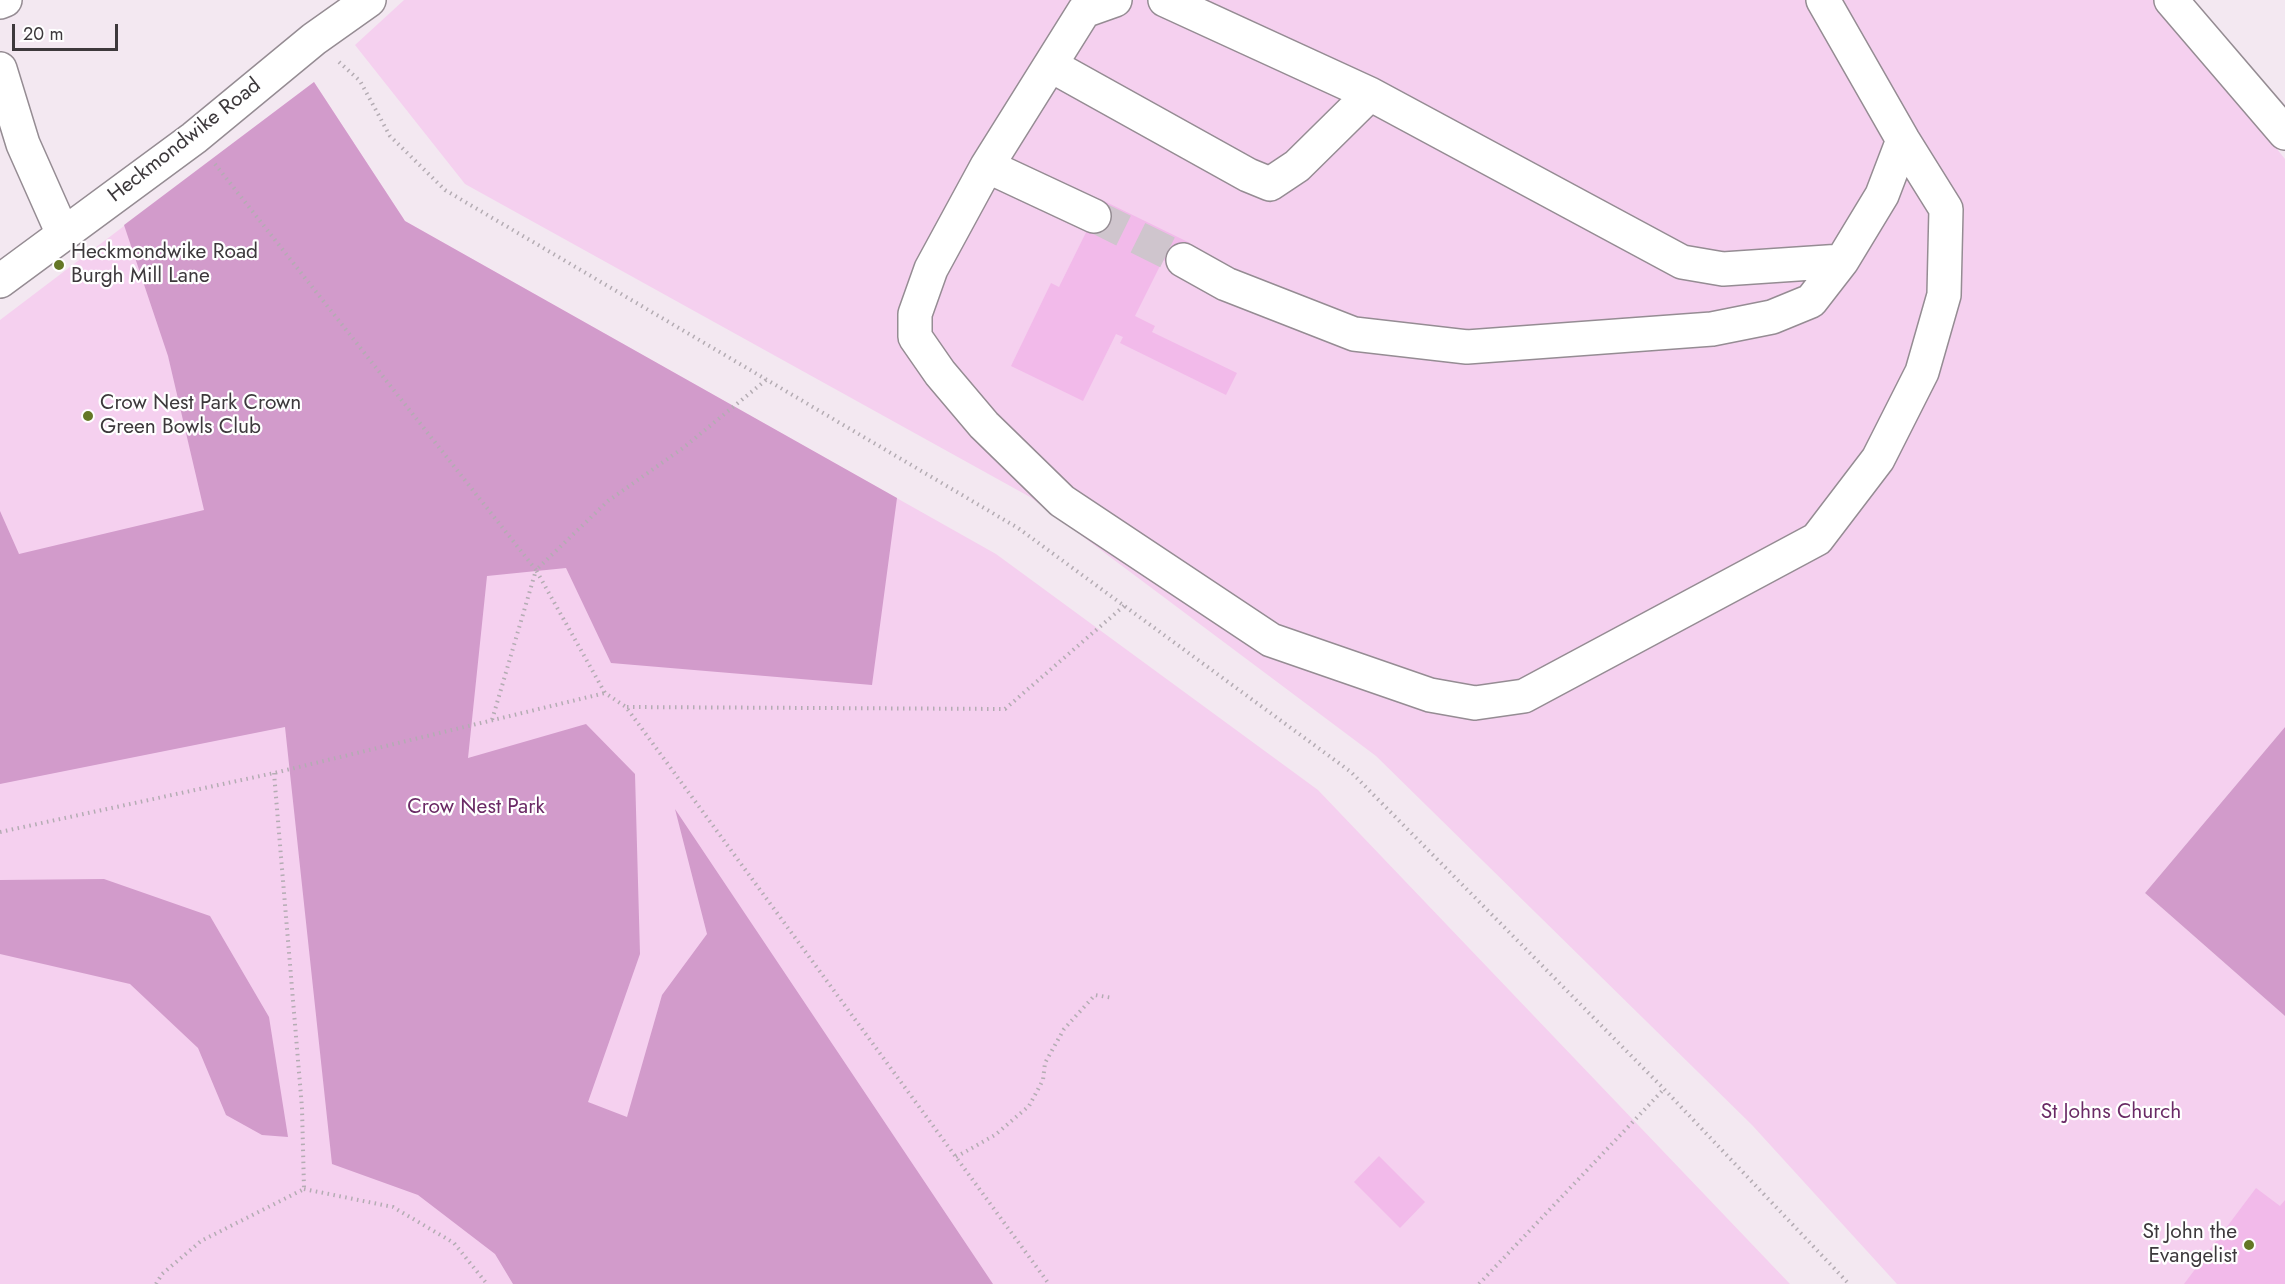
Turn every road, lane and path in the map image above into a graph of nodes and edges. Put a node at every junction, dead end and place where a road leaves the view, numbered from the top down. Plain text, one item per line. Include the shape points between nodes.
1 (5, 0) edge
2 (369, 0) edge
3 (1115, 0) edge
4 (1165, 0) edge
5 (1824, 0) edge
6 (2171, 0) edge
7 (0, 2) edge
8 (314, 39) junction
9 (1052, 66) junction
10 (0, 69) edge
11 (1370, 94) junction
12 (2285, 133) edge
13 (194, 138) junction
14 (1903, 140) junction
15 (987, 166) junction
16 (1094, 216) tunnel mouth
17 (63, 234) junction
18 (1183, 260) tunnel mouth
19 (1842, 261) junction
20 (0, 281) edge
21 (766, 380) junction
22 (536, 570) junction
23 (1125, 605) junction
24 (605, 693) junction
25 (626, 707) junction
26 (492, 720) junction
27 (274, 773) junction
28 (0, 832) edge
29 (1113, 998) dead end
30 (1664, 1089) junction
31 (956, 1157) junction
32 (304, 1189) junction
33 (156, 1284) edge
34 (487, 1284) edge
35 (1049, 1284) edge
36 (1479, 1284) edge
37 (1849, 1284) edge

1 - 7 main road
2 - 8 main road, Heckmondwike Road
3 - 9 main road via 1084,11
4 - 11 main road
5 - 14 main road
6 - 12 main road
8 - 13 main road, Heckmondwike Road
8 - 21 path via 360,81 390,136 445,190
9 - 11 main road via 1270,184 1298,166
9 - 15 main road
10 - 17 main road via 23,144
11 - 19 main road via 1682,262 1724,269
13 - 17 main road, Heckmondwike Road
13 - 22 path
14 - 15 main road via 1946,209 1944,295 1922,372 1878,459 1831,521 1817,539 1524,696 1475,704 1430,695 1271,640 1062,501 984,424 940,374 915,337 915,314 931,269
14 - 19 main road via 1882,195
15 - 16 main road
17 - 20 main road, Heckmondwike Road
18 - 19 main road via 1226,284 1354,334 1467,347 1712,329 1772,317 1811,302
21 - 22 path via 683,448 608,501
21 - 23 path via 1018,528
22 - 24 path
22 - 26 path
23 - 25 path via 1005,709
23 - 30 path via 1351,772
24 - 25 path
24 - 26 path
25 - 31 path
26 - 27 path
27 - 28 path
27 - 32 path via 302,1108
29 - 31 path via 1095,995 1064,1029 1029,1106 995,1135
30 - 36 path
30 - 37 path
31 - 35 path
32 - 33 path via 201,1241 162,1274
32 - 34 path via 393,1207 454,1244

